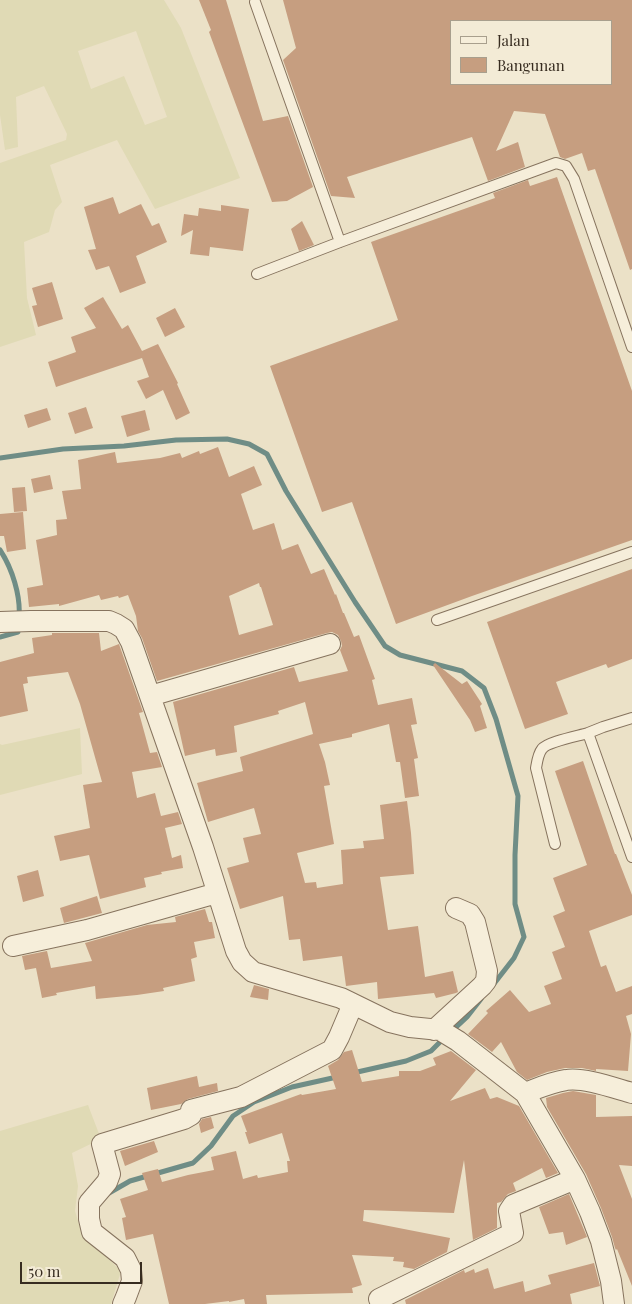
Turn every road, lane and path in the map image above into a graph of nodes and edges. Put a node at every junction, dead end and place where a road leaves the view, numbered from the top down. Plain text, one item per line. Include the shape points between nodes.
1 (255, 2) dead end
2 (340, 242) junction
3 (257, 274) dead end
4 (632, 347) edge
5 (632, 552) edge
6 (437, 620) dead end
7 (2, 622) edge
8 (330, 644) dead end
9 (150, 696) junction
10 (632, 718) edge
11 (588, 733) junction
12 (555, 844) dead end
13 (632, 857) edge
14 (217, 893) junction
15 (456, 908) dead end
16 (13, 946) dead end
17 (353, 1004) junction
18 (437, 1030) junction
19 (632, 1092) edge
20 (525, 1093) junction
21 (575, 1179) junction
22 (379, 1299) dead end
23 (123, 1304) edge
24 (614, 1304) edge

1 - 2 lane
2 - 3 lane
2 - 4 lane via 556,163 566,166 574,179
5 - 6 lane
7 - 9 street via 109,621 116,624 124,629 131,642
8 - 9 street
9 - 14 street
10 - 11 lane
11 - 12 lane via 546,745 537,760 536,768
11 - 13 lane
14 - 16 street via 87,930
14 - 17 street via 236,951 253,972
15 - 18 street via 470,914 475,922 487,971 486,981
17 - 18 street via 390,1022
17 - 23 street via 332,1050 241,1097 191,1110 191,1115 184,1120 102,1144 110,1174 89,1203 89,1219 92,1232 125,1258 131,1270 132,1281
18 - 20 street via 458,1041
19 - 20 street via 568,1079
20 - 21 street
21 - 22 street via 513,1205 509,1211 513,1233
21 - 24 street via 601,1241

